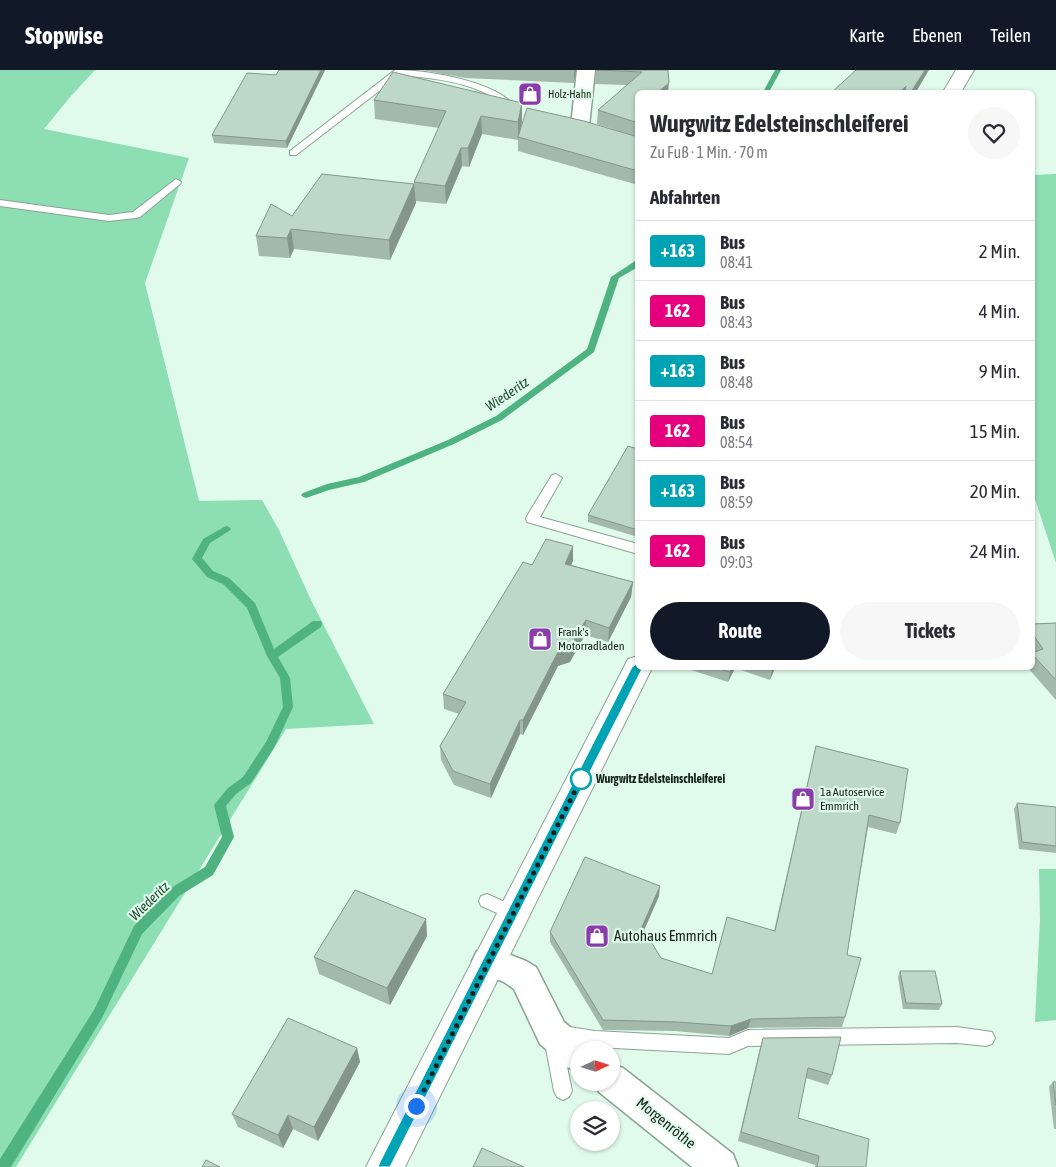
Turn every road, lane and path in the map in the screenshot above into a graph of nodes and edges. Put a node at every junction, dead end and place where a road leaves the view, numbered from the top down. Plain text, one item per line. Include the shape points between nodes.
1 (586, 70) edge
2 (965, 70) edge
3 (953, 90) edge
4 (515, 105) edge
5 (581, 126) edge
6 (293, 153) dead end
7 (176, 182) dead end
8 (0, 202) edge
9 (556, 478) dead end
10 (635, 548) edge
11 (636, 670) edge
12 (488, 961) junction
13 (552, 1033) junction
14 (986, 1038) dead end
15 (570, 1048) edge
16 (620, 1087) edge
17 (563, 1091) dead end
18 (385, 1167) edge
19 (720, 1167) edge

1 - 5 street
2 - 3 main road
4 - 6 lane via 486,90 440,76 398,72
7 - 8 lane via 136,215 108,218
9 - 10 lane via 532,519
11 - 12 main road via 500,907
12 - 13 street via 525,978
12 - 18 main road
13 - 14 lane via 595,1039 728,1046 748,1038 957,1035
13 - 15 street
13 - 17 lane
16 - 19 street, Morgenröthe

